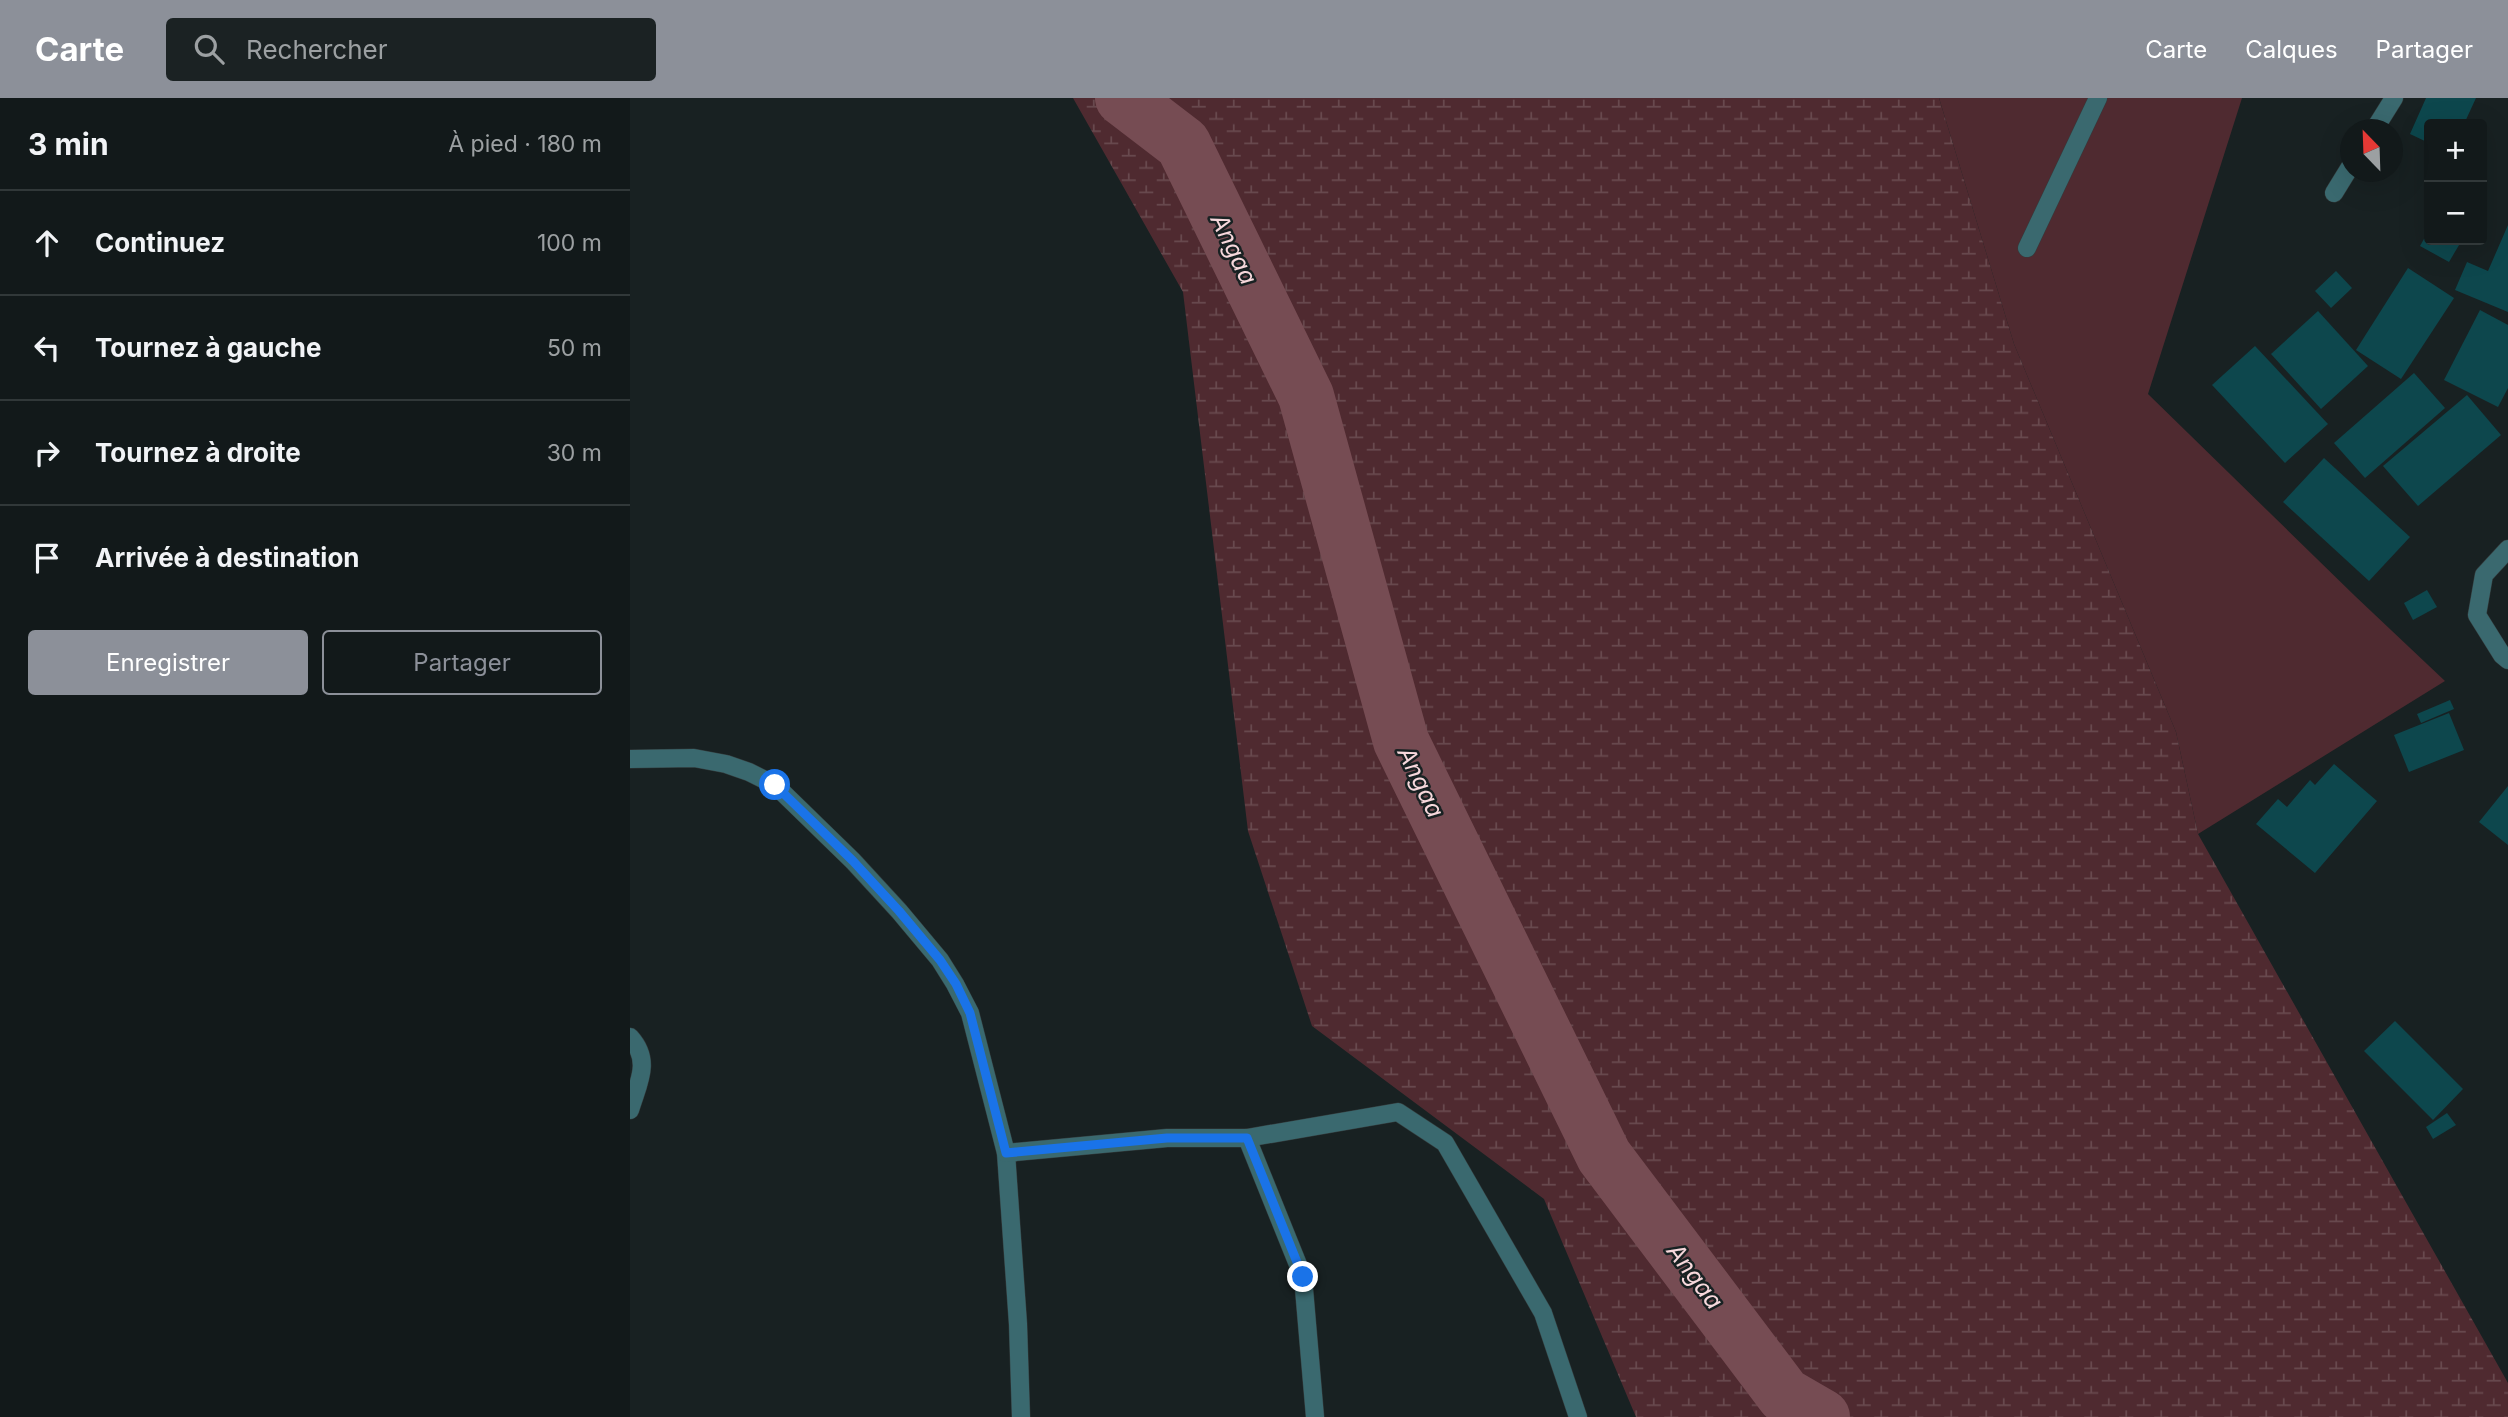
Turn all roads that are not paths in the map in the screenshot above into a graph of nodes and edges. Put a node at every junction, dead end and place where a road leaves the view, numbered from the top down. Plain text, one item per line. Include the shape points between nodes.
1 (2098, 98) edge
2 (2393, 98) edge
3 (2381, 119) edge
4 (2341, 182) edge
5 (2334, 193) dead end
6 (2027, 248) dead end
7 (2508, 550) edge
8 (2508, 660) edge
9 (630, 759) edge
10 (630, 1037) edge
11 (630, 1110) edge
12 (1247, 1138) junction
13 (1006, 1153) junction
14 (1021, 1417) edge
15 (1315, 1417) edge
16 (1578, 1417) edge

1 - 6 street
2 - 3 street
4 - 5 street
7 - 8 street via 2484,575 2477,615
9 - 13 street via 694,758 749,772 775,785 853,861 956,984 970,1013
10 - 11 street via 640,1048 643,1068
12 - 13 street via 1167,1138
12 - 15 street via 1303,1277
12 - 16 street via 1398,1112 1445,1143 1543,1313
13 - 14 street

